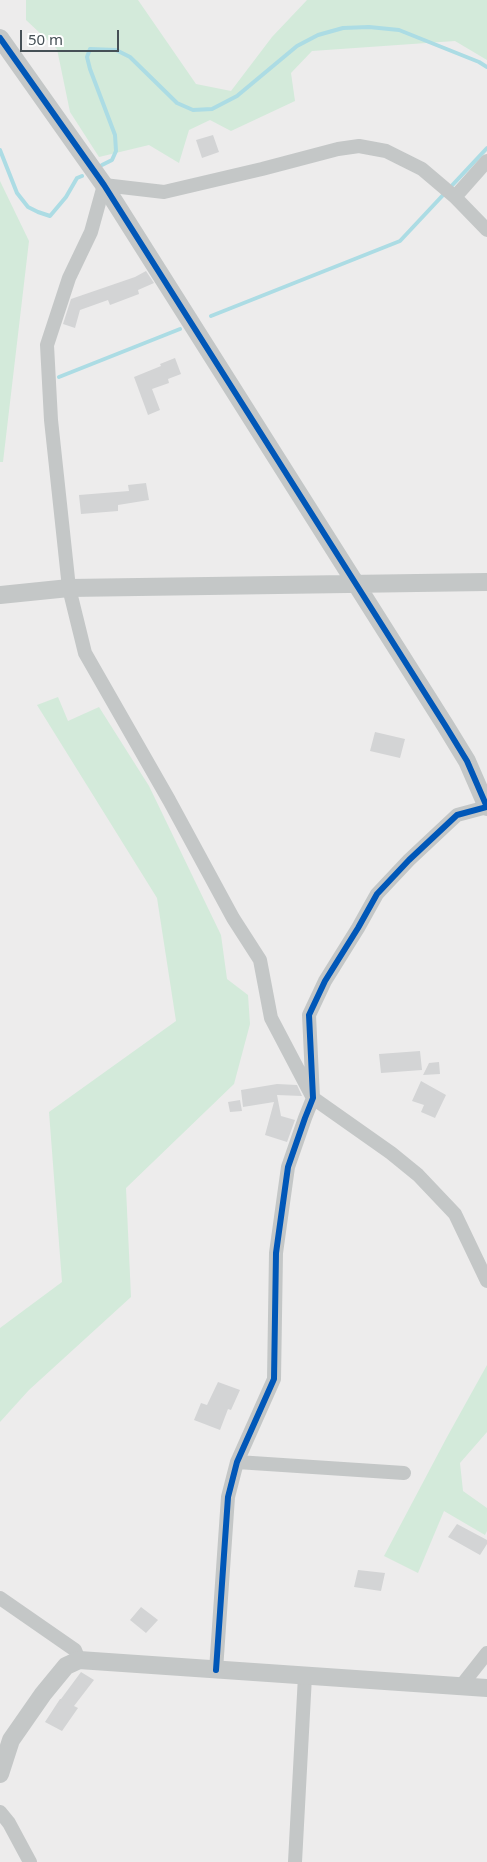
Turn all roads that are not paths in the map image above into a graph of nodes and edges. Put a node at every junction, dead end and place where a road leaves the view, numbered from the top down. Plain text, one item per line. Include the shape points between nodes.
1 (0, 38) edge
2 (487, 161) edge
3 (104, 185) junction
4 (455, 197) junction
5 (487, 230) edge
6 (355, 582) junction
7 (487, 582) edge
8 (68, 588) junction
9 (0, 595) edge
10 (487, 807) edge
11 (313, 1098) junction
12 (487, 1281) edge
13 (237, 1462) junction
14 (404, 1473) dead end
15 (0, 1598) edge
16 (487, 1653) edge
17 (79, 1660) junction
18 (216, 1670) junction
19 (304, 1676) junction
20 (461, 1686) junction
21 (487, 1688) edge
22 (0, 1774) edge
23 (0, 1812) edge
24 (30, 1862) edge
25 (295, 1862) edge

1 - 3 street
2 - 4 street
3 - 4 street via 164,192 359,146 386,150 422,169
3 - 6 street
3 - 8 street via 91,232 68,278 47,344 51,420
4 - 5 street
6 - 7 street
6 - 8 street
6 - 10 street via 467,762
8 - 9 street
8 - 11 street via 84,652 233,918 260,960 271,1018
10 - 11 street via 457,815 377,894 325,980 309,1015
11 - 12 street via 391,1152 418,1175 455,1214
11 - 13 street via 288,1167 276,1253 274,1379
13 - 14 street
13 - 18 street via 228,1497
15 - 17 street via 75,1650
16 - 20 street
17 - 18 street
17 - 22 street via 66,1666 11,1740
18 - 19 street
19 - 20 street
19 - 25 street
20 - 21 street
23 - 24 street

